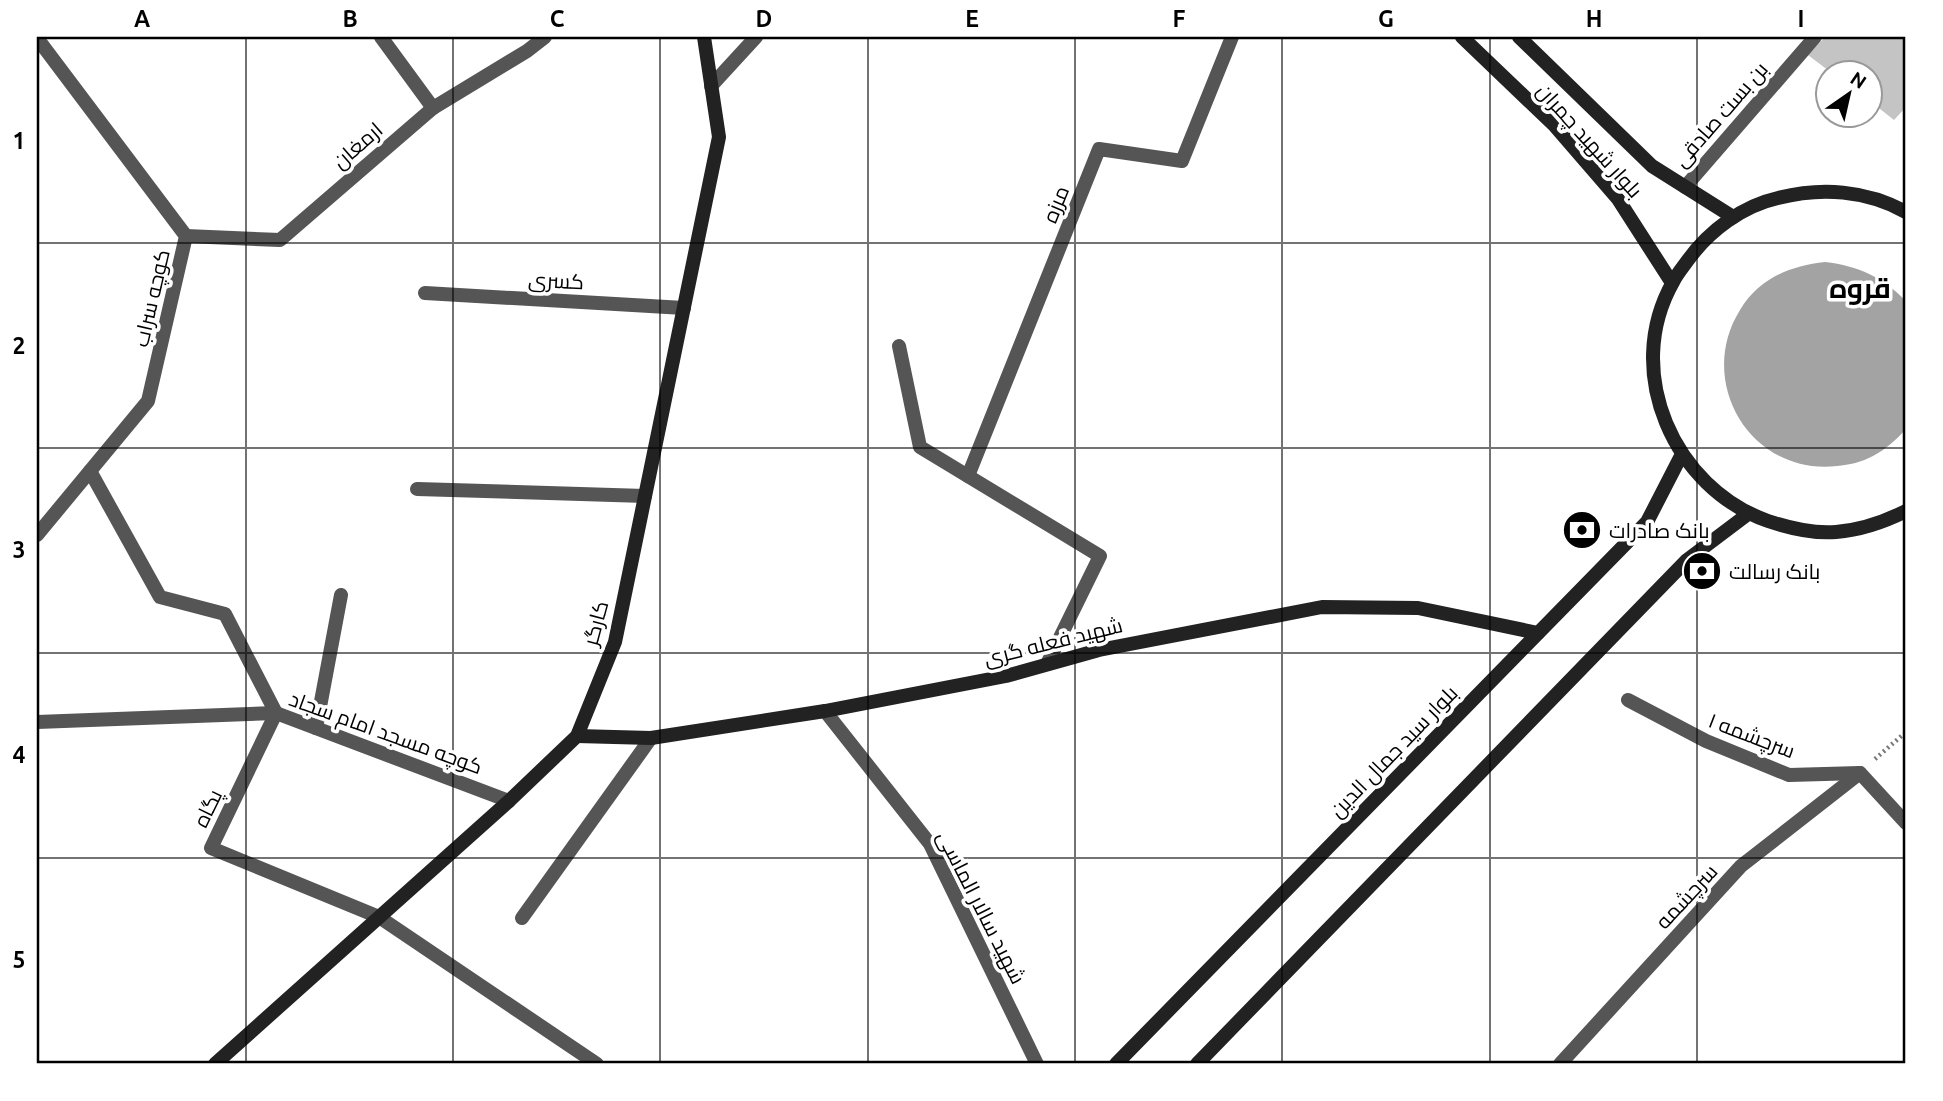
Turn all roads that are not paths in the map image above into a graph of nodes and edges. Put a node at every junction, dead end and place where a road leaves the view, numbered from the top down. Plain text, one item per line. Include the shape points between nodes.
1 (381, 37) edge
2 (545, 37) edge
3 (704, 37) edge
4 (756, 37) edge
5 (1232, 37) edge
6 (1462, 37) edge
7 (1519, 37) edge
8 (1815, 37) edge
9 (37, 38) edge
10 (711, 86) junction
11 (433, 108) junction
12 (1685, 187) junction
13 (1906, 210) edge
14 (1733, 217) junction
15 (186, 236) junction
16 (1672, 283) junction
17 (425, 293) dead end
18 (684, 308) junction
19 (899, 346) dead end
20 (1682, 454) junction
21 (90, 471) junction
22 (968, 476) junction
23 (417, 489) dead end
24 (645, 496) junction
25 (1906, 511) edge
26 (1748, 514) junction
27 (37, 535) edge
28 (341, 595) dead end
29 (1538, 633) junction
30 (1047, 664) junction
31 (1628, 700) dead end
32 (825, 711) junction
33 (276, 713) junction
34 (37, 722) edge
35 (316, 728) junction
36 (577, 736) junction
37 (651, 738) junction
38 (1860, 773) junction
39 (509, 801) junction
40 (1906, 823) edge
41 (379, 917) junction
42 (522, 918) dead end
43 (215, 1064) edge
44 (597, 1064) edge
45 (1037, 1064) edge
46 (1116, 1064) edge
47 (1197, 1064) edge
48 (1560, 1064) edge

1 - 11 street
2 - 11 street, ارمغان
3 - 10 main road, کارگر
4 - 10 street
5 - 22 street, مرزه via 1182,161 1099,149
6 - 16 main road, بلوار شهید چمران via 1553,125 1618,199
7 - 12 main road, بلوار شهید چمران via 1652,166
8 - 12 street, بن بست صادقی
9 - 15 street, کوچه سراب
10 - 18 main road, کارگر via 719,137
11 - 15 street, ارمغان via 280,240
12 - 14 main road, بلوار شهید چمران
13 - 14 main road via 1871,197 1800,192 1765,201
14 - 16 main road via 1698,246
15 - 21 street, کوچه سراب via 148,401
16 - 20 main road via 1654,352 1656,388 1665,422
17 - 18 street, کسری
18 - 24 main road, کارگر
19 - 22 street via 920,447
20 - 26 main road via 1711,489
20 - 29 main road, بلوار سید جمال الدین via 1647,522
21 - 27 street, کوچه سراب
21 - 33 street via 160,597 225,614
22 - 30 street via 1100,556
23 - 24 street
24 - 36 main road, کارگر via 615,642
25 - 26 main road via 1879,524 1835,532 1790,529
26 - 47 main road via 1687,560
28 - 35 street
29 - 30 main road, شهید فعله گری via 1418,608 1322,607
29 - 46 main road, بلوار سید جمال الدین
30 - 32 main road, شهید فعله گری
31 - 38 street, سرچشمه ۱ via 1706,741 1789,775
32 - 37 main road, شهید فعله گری
32 - 45 street, شهید سالار الماسی via 930,844
33 - 34 street, کوچه مسجد امام سجاد
33 - 35 street, کوچه مسجد امام سجاد
33 - 41 street, پگاه via 211,848
35 - 39 street, کوچه مسجد امام سجاد
36 - 37 main road, شهید فعله گری
36 - 39 main road, کارگر
37 - 42 street
38 - 40 street
38 - 48 street, سرچشمه via 1741,866
39 - 41 main road, کارگر
41 - 43 main road, کارگر
41 - 44 street, پگاه

